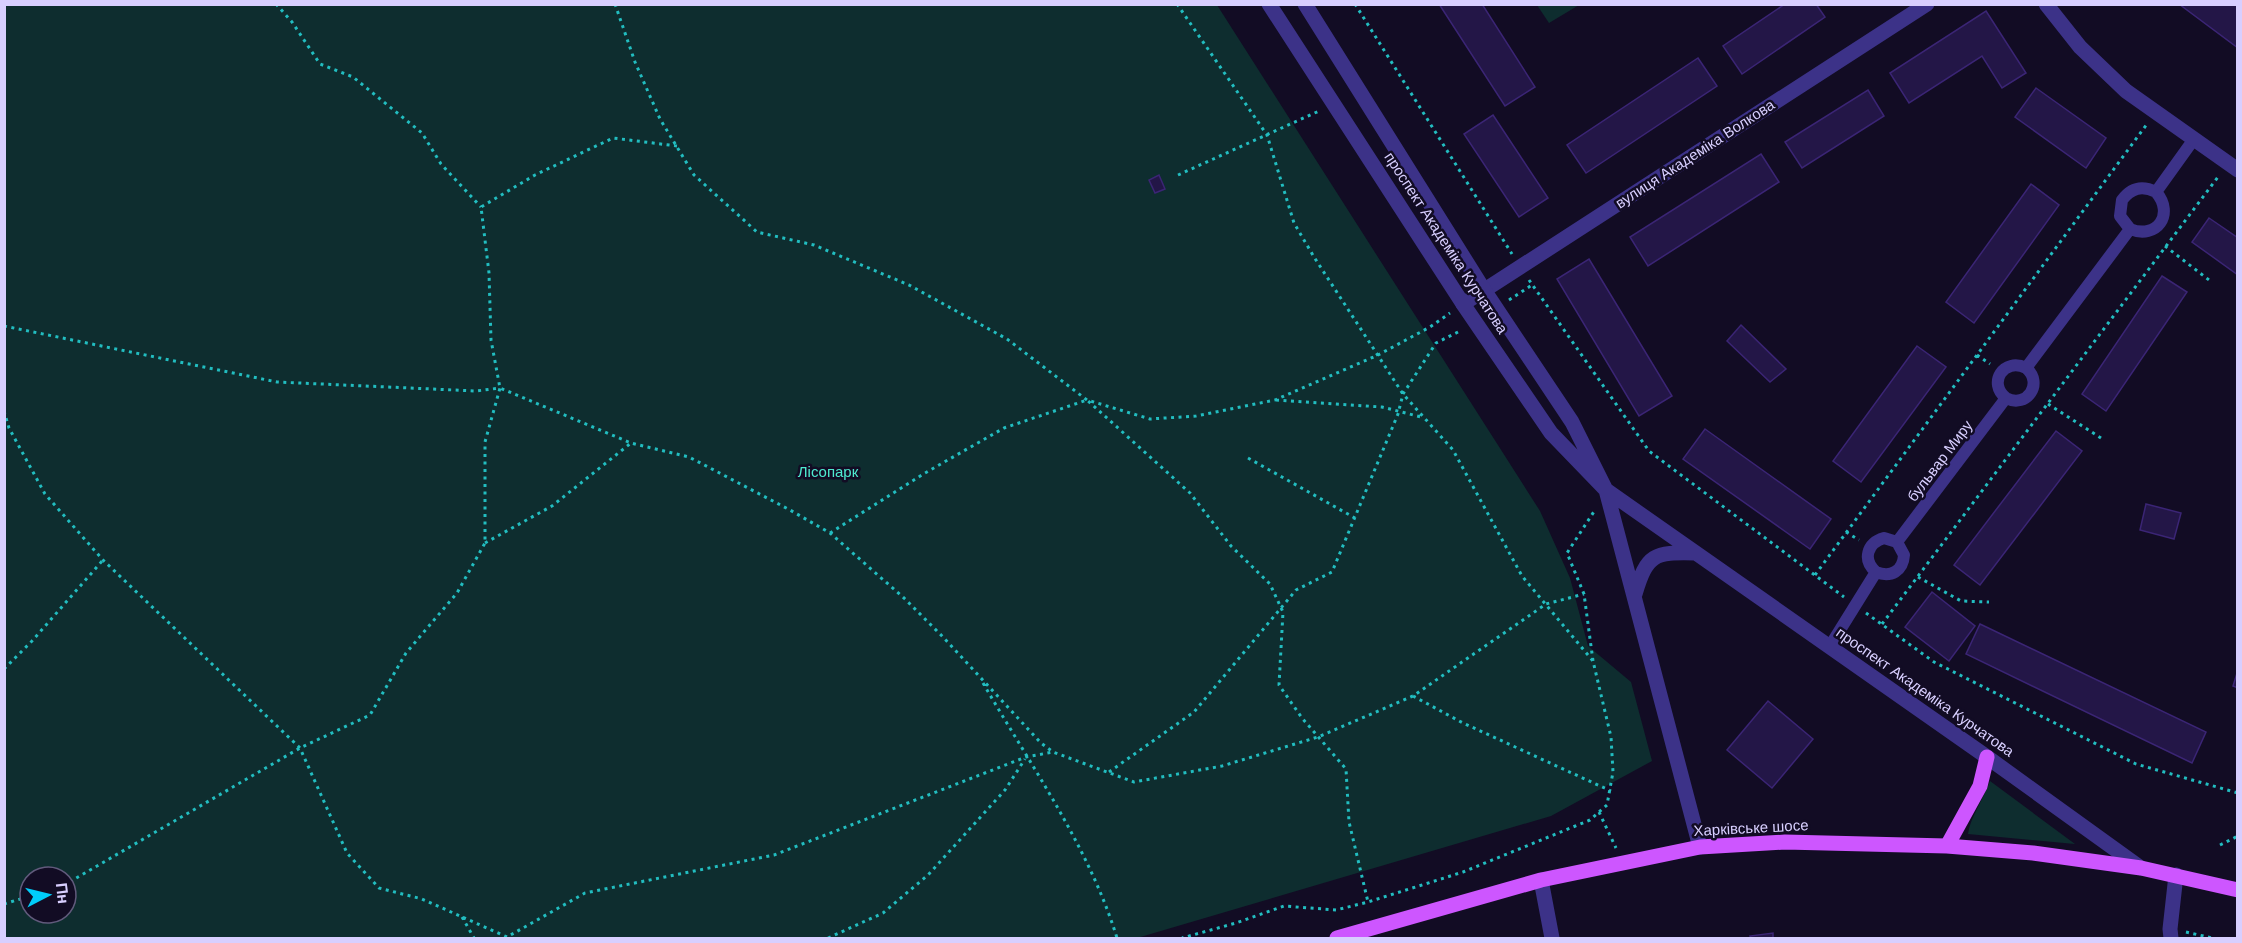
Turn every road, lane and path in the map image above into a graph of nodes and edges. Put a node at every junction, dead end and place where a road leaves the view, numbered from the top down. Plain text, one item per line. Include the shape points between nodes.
1 (276, 4) edge
2 (615, 4) edge
3 (1177, 4) edge
4 (1269, 4) edge
5 (1305, 4) edge
6 (1355, 4) edge
7 (1927, 4) edge
8 (2046, 4) edge
9 (1334, 104) junction
10 (2156, 113) junction
11 (1267, 135) junction
12 (2194, 139) junction
13 (677, 146) junction
14 (2233, 167) edge
15 (1179, 175) dead end
16 (2156, 192) junction
17 (481, 207) junction
18 (2130, 229) junction
19 (2165, 246) junction
20 (1520, 267) junction
21 (2209, 280) dead end
22 (1532, 285) junction
23 (1484, 291) junction
24 (1506, 302) dead end
25 (1463, 304) junction
26 (4, 326) edge
27 (1460, 331) dead end
28 (1378, 355) junction
29 (2026, 368) junction
30 (500, 388) junction
31 (1403, 394) junction
32 (2031, 394) junction
33 (2006, 398) junction
34 (1087, 400) junction
35 (1275, 400) junction
36 (2047, 403) junction
37 (4, 411) edge
38 (1399, 412) junction
39 (1422, 418) junction
40 (2101, 438) dead end
41 (631, 443) junction
42 (1248, 458) dead end
43 (1606, 490) junction
44 (1355, 518) junction
45 (830, 533) junction
46 (1898, 542) junction
47 (485, 543) junction
48 (1695, 554) junction
49 (103, 560) junction
50 (1902, 566) junction
51 (1876, 572) junction
52 (1815, 575) junction
53 (1918, 577) junction
54 (1584, 594) junction
55 (1635, 594) junction
56 (1989, 602) dead end
57 (1546, 604) junction
58 (1855, 605) junction
59 (1281, 608) junction
60 (1882, 624) junction
61 (1830, 646) junction
62 (1593, 662) junction
63 (4, 669) edge
64 (980, 678) junction
65 (1413, 696) junction
66 (1318, 737) junction
67 (300, 748) junction
68 (1053, 752) junction
69 (1026, 757) junction
70 (1987, 757) junction
71 (1108, 773) junction
72 (1611, 791) junction
73 (2238, 793) edge
74 (1599, 812) junction
75 (2238, 836) edge
76 (2220, 845) dead end
77 (1947, 846) junction
78 (1700, 847) junction
79 (1623, 862) junction
80 (2141, 868) junction
81 (2176, 875) junction
82 (78, 877) edge
83 (1541, 880) junction
84 (2238, 890) edge
85 (1368, 902) junction
86 (461, 916) junction
87 (2200, 936) dead end
88 (474, 939) edge
89 (828, 939) edge
90 (1118, 939) edge
91 (1182, 939) edge
92 (1337, 939) edge
93 (1552, 939) edge
94 (2171, 939) edge
95 (2212, 939) edge

1 - 17 path via 320,64 353,77 422,133 441,164
2 - 13 path via 635,62 660,119
3 - 11 path
4 - 9 street, проспект Академіка Курчатова
5 - 23 street, проспект Академіка Курчатова
6 - 20 path
7 - 20 street, вулиця Академіка Волкова
8 - 10 street via 2080,47 2126,91
9 - 11 path
9 - 25 street, проспект Академіка Курчатова
10 - 12 street
10 - 52 path
11 - 15 path
11 - 28 path via 1294,223
12 - 14 street
12 - 16 street
13 - 17 path via 613,138 535,175
13 - 34 path via 694,175 757,232 814,245 909,285 1007,339
14 - 19 path
16 - 18 street via 2164,207 2160,223 2146,232
16 - 18 street via 2149,188 2133,189 2122,200 2120,216
17 - 30 path via 489,273 491,340
18 - 29 street
19 - 21 path
19 - 36 path
20 - 22 path
20 - 23 street, вулиця Академіка Волкова
22 - 24 path
22 - 52 path via 1649,451
23 - 25 street, вулиця Академіка Волкова
23 - 43 street, проспект Академіка Курчатова via 1572,422
25 - 28 path via 1431,327
25 - 43 street, проспект Академіка Курчатова via 1551,433
26 - 30 path via 277,382 476,391
27 - 31 path via 1436,343
28 - 31 path
28 - 35 path
29 - 32 street via 2034,382
29 - 33 street via 2015,364 2001,372 1997,383
30 - 41 path
30 - 47 path via 485,442
31 - 38 path
31 - 39 path
32 - 33 street via 2015,402
32 - 36 path
33 - 46 street, бульвар Миру
34 - 35 path via 1150,419 1197,416
34 - 45 path via 1004,428
34 - 59 path via 1190,493 1232,546 1270,584
35 - 38 path via 1383,406
36 - 40 path
36 - 53 path
37 - 49 path via 9,428 45,494
38 - 39 path
38 - 44 path
39 - 57 path via 1453,450 1522,576
41 - 45 path via 689,457
41 - 47 path via 552,506
42 - 44 path
43 - 48 street, проспект Академіка Курчатова
43 - 54 path via 1567,553
43 - 55 street
44 - 59 path via 1332,572 1296,590
45 - 64 path via 904,598
46 - 50 street via 1904,555
46 - 51 street via 1884,538 1870,547 1869,564
47 - 67 path via 457,593 406,653 370,716
48 - 55 street via 1666,552 1650,560
48 - 61 street, проспект Академіка Курчатова
49 - 63 path
49 - 67 path
50 - 51 street via 1893,574
50 - 53 path
51 - 58 street
52 - 58 path
53 - 56 path via 1961,601
53 - 60 path
54 - 57 path
54 - 62 path
55 - 78 street
57 - 62 path
57 - 65 path
58 - 60 path
58 - 61 street
59 - 66 path via 1279,685
59 - 71 path via 1194,712
60 - 73 path via 1934,662 2136,764
61 - 70 street, проспект Академіка Курчатова
62 - 72 path via 1611,737
64 - 68 path
64 - 69 path
65 - 66 path
65 - 72 path
66 - 71 path via 1222,766 1134,782
66 - 85 path via 1346,769 1349,822
67 - 82 path
67 - 86 path via 347,853 379,888 422,899
68 - 69 path
68 - 71 path
69 - 86 path via 774,855 585,893 507,937
69 - 89 path via 1005,790 928,875 883,913
69 - 90 path via 1082,853 1106,902
70 - 77 main road via 1980,786
70 - 80 street, проспект Академіка Курчатова
72 - 74 path via 1607,805
74 - 79 path
74 - 85 path via 1590,820 1462,872
75 - 76 path
77 - 78 main road, Харківське шосе via 1785,842
77 - 80 main road, Харківське шосе
78 - 79 main road, Харківське шосе
79 - 83 main road, Харківське шосе
80 - 81 main road, проспект Академіка Курчатова
81 - 84 main road, проспект Академіка Курчатова
81 - 94 street
83 - 92 main road, Харківське шосе
83 - 93 street
85 - 91 path via 1336,910 1284,906
86 - 88 path
87 - 95 path

